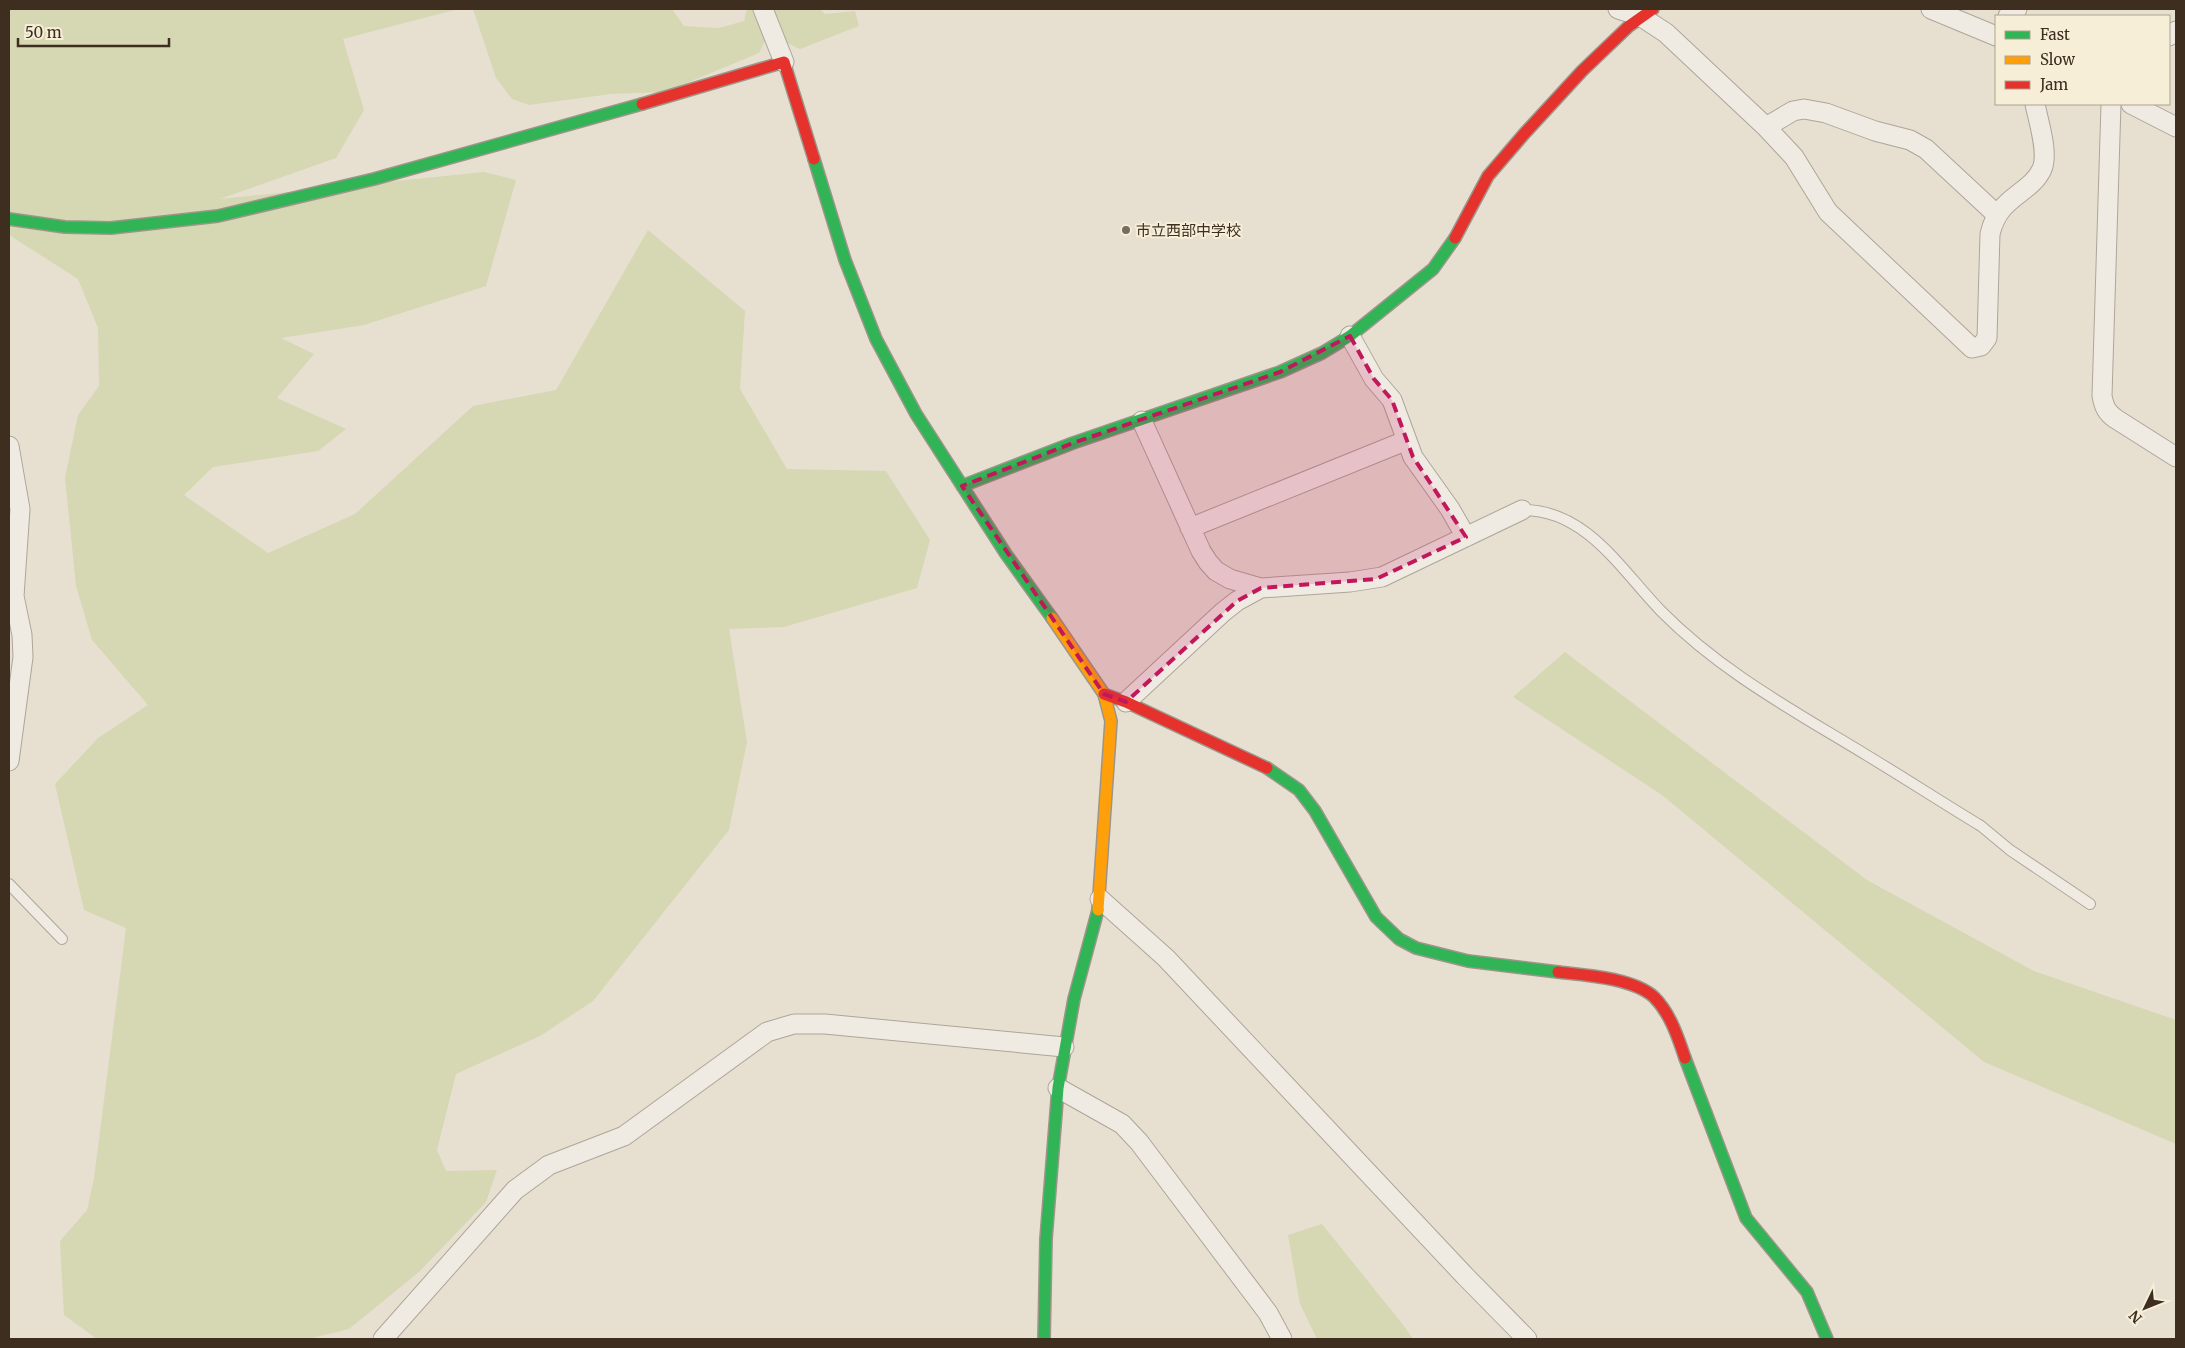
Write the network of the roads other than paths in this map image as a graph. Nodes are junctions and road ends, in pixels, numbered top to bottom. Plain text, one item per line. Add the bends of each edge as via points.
1 (763, 9) edge
2 (1618, 9) edge
3 (1942, 11) edge
4 (1646, 13) edge
5 (1994, 32) edge
6 (784, 62) junction
7 (2035, 105) edge
8 (2111, 105) edge
9 (2133, 105) edge
10 (1766, 127) junction
11 (2176, 127) edge
12 (1996, 214) junction
13 (9, 219) edge
14 (1350, 336) junction
15 (1142, 421) junction
16 (1405, 441) junction
17 (9, 446) edge
18 (2176, 456) edge
19 (962, 486) junction
20 (1522, 510) joint
21 (1190, 528) junction
22 (14, 534) edge
23 (1466, 538) junction
24 (1261, 588) junction
25 (1104, 694) junction
26 (1126, 702) junction
27 (9, 761) edge
28 (9, 884) edge
29 (1100, 899) junction
30 (2090, 904) dead end
31 (62, 939) dead end
32 (1064, 1047) junction
33 (1058, 1088) junction
34 (383, 1339) edge
35 (1044, 1339) edge
36 (1282, 1339) edge
37 (1527, 1339) edge
38 (1827, 1339) edge

1 - 6 street
2 - 4 street
3 - 5 street
4 - 10 street
4 - 14 street via 1550,103 1488,176 1455,239 1433,269
6 - 13 street via 374,179 218,216 111,228 65,227
6 - 19 street via 864,314 916,414
7 - 12 street via 2043,145 2042,168
8 - 18 street via 2102,396 2109,414
9 - 11 street
10 - 12 street via 1793,111 1804,109 1910,140 1926,150
10 - 12 street via 1794,157 1836,221 1972,348 1982,346 1987,338 1990,234
14 - 15 street via 1280,372
14 - 16 street via 1374,379 1392,400
15 - 19 street via 1073,443
15 - 21 street
16 - 21 street
16 - 23 street
17 - 22 street via 19,498
19 - 25 street
20 - 23 street
20 - 30 lane via 1552,514 1577,526 1604,548 1660,610 1703,650 1772,699 1981,826 2010,850
21 - 24 street via 1216,571 1230,579
22 - 27 street via 14,596 23,657
23 - 24 street via 1376,579
24 - 26 street via 1237,601
25 - 26 street
25 - 29 street via 1111,721 1111,753
26 - 38 street via 1267,768 1299,790 1315,811 1376,917 1407,944 1486,964 1633,985 1650,994 1663,1008 1674,1028 1746,1218 1807,1292
28 - 31 lane
29 - 32 street
29 - 37 street via 1166,958
32 - 33 street
32 - 34 street via 825,1024 794,1024 767,1032 624,1136 549,1165 515,1190
33 - 35 street via 1045,1247
33 - 36 street via 1122,1124 1139,1142 1268,1314

